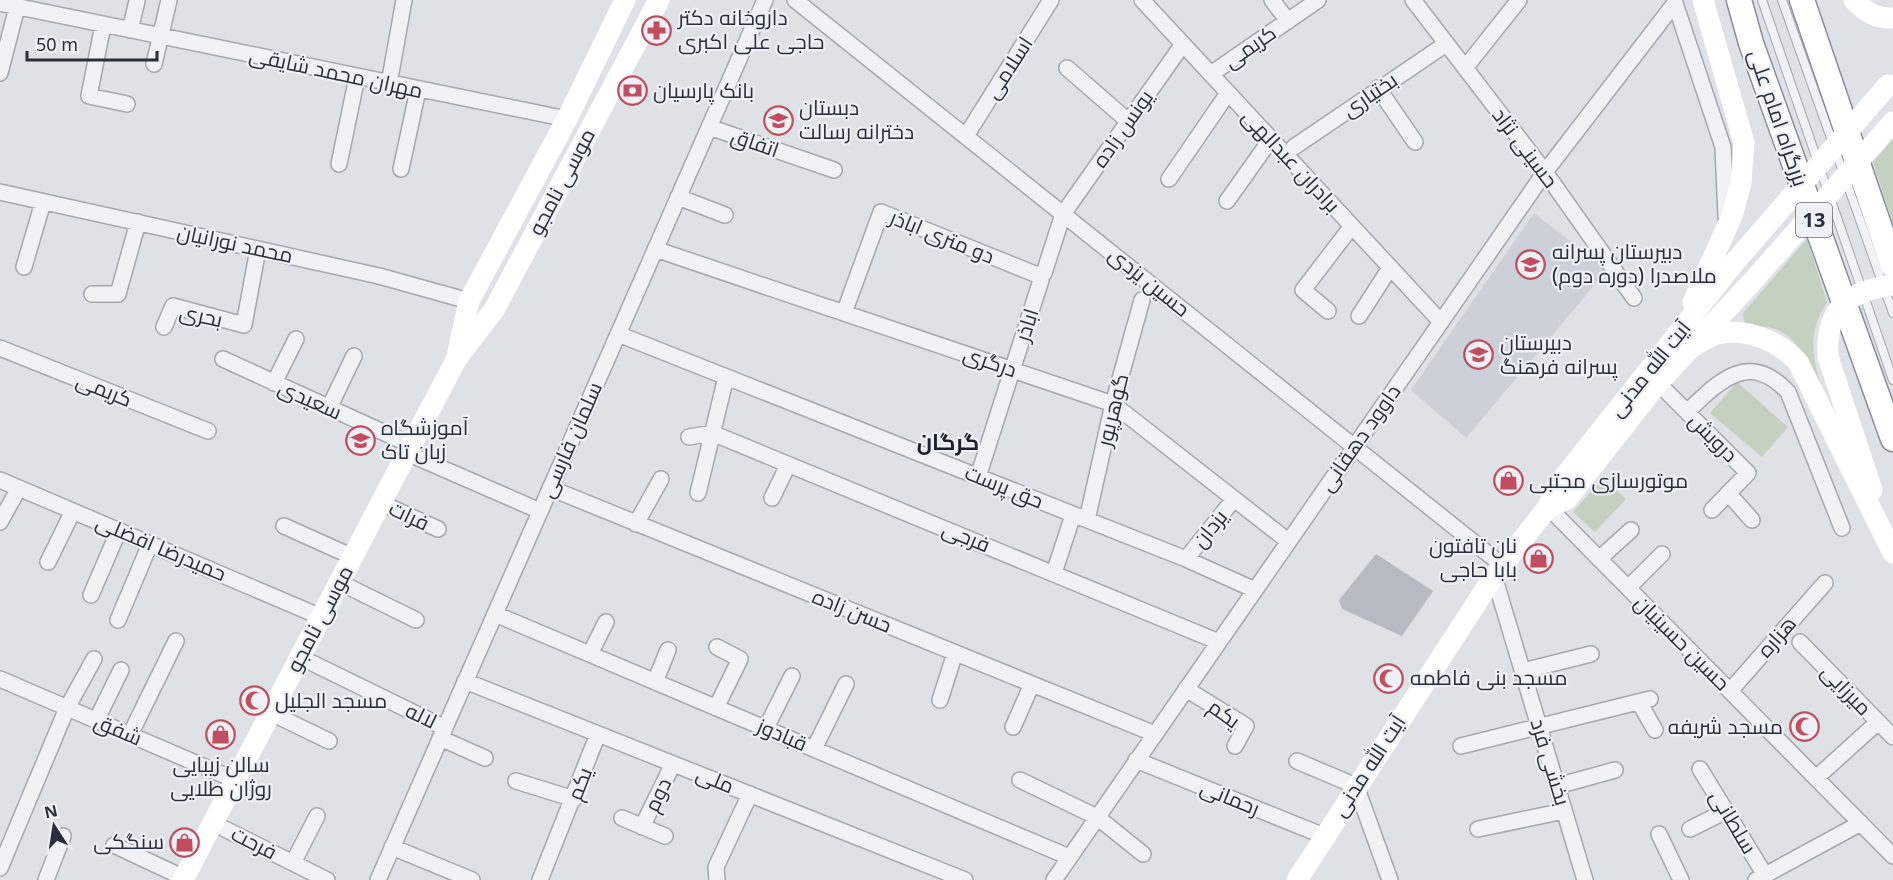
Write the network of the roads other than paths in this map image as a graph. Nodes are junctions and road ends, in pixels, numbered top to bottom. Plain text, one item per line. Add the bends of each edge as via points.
1 (170, 0) edge
2 (404, 0) edge
3 (625, 0) edge
4 (658, 0) edge
5 (765, 0) edge
6 (795, 0) edge
7 (1051, 0) edge
8 (1142, 0) edge
9 (1272, 0) edge
10 (1318, 0) edge
11 (1413, 0) edge
12 (1519, 0) edge
13 (1703, 0) edge
14 (1739, 0) edge
15 (1762, 0) edge
16 (1782, 0) edge
17 (1802, 0) edge
18 (1854, 0) edge
19 (138, 1) edge
20 (0, 3) edge
21 (17, 7) junction
22 (1893, 18) edge
23 (1288, 21) junction
24 (103, 25) junction
25 (130, 30) junction
26 (160, 37) junction
27 (1183, 44) junction
28 (1446, 44) junction
29 (154, 64) dead end
30 (1067, 68) dead end
31 (1465, 68) junction
32 (0, 74) edge
33 (1211, 74) junction
34 (357, 77) junction
35 (1890, 82) edge
36 (389, 84) junction
37 (1378, 88) junction
38 (418, 90) junction
39 (1228, 93) junction
40 (127, 104) dead end
41 (567, 119) junction
42 (1128, 121) junction
43 (1893, 122) edge
44 (709, 127) junction
45 (589, 131) junction
46 (966, 136) junction
47 (1271, 139) junction
48 (1415, 142) dead end
49 (1294, 147) dead end
50 (339, 164) dead end
51 (401, 169) dead end
52 (834, 170) dead end
53 (1545, 172) junction
54 (1169, 179) dead end
55 (0, 192) edge
56 (678, 197) junction
57 (1227, 201) dead end
58 (43, 202) junction
59 (1063, 214) junction
60 (725, 215) dead end
61 (138, 222) junction
62 (1352, 226) junction
63 (1726, 230) junction
64 (258, 249) junction
65 (655, 249) junction
66 (1893, 266) edge
67 (24, 267) dead end
68 (1390, 268) junction
69 (1040, 276) junction
70 (1893, 285) edge
71 (92, 294) dead end
72 (1634, 298) dead end
73 (1142, 300) dead end
74 (469, 301) junction
75 (1328, 311) dead end
76 (844, 313) junction
77 (1893, 313) edge
78 (1359, 316) dead end
79 (1441, 322) junction
80 (164, 327) dead end
81 (618, 334) junction
82 (296, 339) dead end
83 (1681, 344) junction
84 (0, 348) edge
85 (354, 356) dead end
86 (457, 358) junction
87 (223, 359) dead end
88 (1012, 370) junction
89 (726, 377) junction
90 (1652, 377) junction
91 (1893, 380) edge
92 (274, 383) junction
93 (1113, 404) junction
94 (329, 408) junction
95 (1687, 412) junction
96 (208, 431) dead end
97 (712, 433) junction
98 (689, 437) dead end
99 (1893, 439) edge
100 (1354, 446) junction
101 (409, 449) junction
102 (788, 465) junction
103 (978, 477) junction
104 (661, 479) dead end
105 (0, 480) edge
106 (19, 488) junction
107 (550, 488) junction
108 (698, 493) dead end
109 (1728, 494) junction
110 (772, 498) dead end
111 (1234, 499) junction
112 (381, 503) junction
113 (1548, 507) junction
114 (1712, 510) dead end
115 (74, 511) junction
116 (540, 511) junction
117 (1080, 517) junction
118 (1752, 520) dead end
119 (0, 522) edge
120 (636, 524) junction
121 (284, 525) dead end
122 (1842, 528) dead end
123 (438, 529) dead end
124 (119, 530) junction
125 (1632, 530) dead end
126 (1288, 541) junction
127 (150, 544) junction
128 (1893, 551) edge
129 (1662, 554) dead end
130 (353, 556) junction
131 (1186, 559) junction
132 (1599, 559) junction
133 (48, 562) dead end
134 (1498, 570) junction
135 (1054, 573) junction
136 (339, 582) junction
137 (1825, 583) dead end
138 (1628, 588) junction
139 (1255, 590) junction
140 (91, 596) dead end
141 (495, 614) junction
142 (321, 617) junction
143 (118, 620) dead end
144 (416, 620) dead end
145 (606, 622) dead end
146 (176, 641) dead end
147 (1219, 642) junction
148 (1800, 642) dead end
149 (717, 647) dead end
150 (668, 650) dead end
151 (956, 653) junction
152 (590, 654) junction
153 (1591, 654) dead end
154 (300, 657) junction
155 (94, 659) dead end
156 (121, 670) dead end
157 (1523, 671) junction
158 (792, 676) dead end
159 (0, 679) edge
160 (465, 681) junction
161 (655, 682) junction
162 (846, 684) dead end
163 (1032, 684) junction
164 (1186, 689) junction
165 (1730, 691) junction
166 (940, 700) dead end
167 (67, 708) junction
168 (716, 708) junction
169 (271, 713) junction
170 (96, 721) junction
171 (1878, 722) junction
172 (1539, 726) junction
173 (1014, 727) dead end
174 (766, 728) junction
175 (1655, 730) dead end
176 (442, 733) junction
177 (598, 734) junction
178 (1155, 734) junction
179 (130, 735) junction
180 (1893, 737) edge
181 (329, 741) dead end
182 (1235, 746) dead end
183 (1461, 746) dead end
184 (814, 749) junction
185 (485, 758) dead end
186 (1137, 760) junction
187 (1297, 761) dead end
188 (673, 764) junction
189 (1700, 768) dead end
190 (1615, 770) dead end
191 (1816, 778) junction
192 (235, 780) junction
193 (1020, 780) dead end
194 (516, 781) dead end
195 (1356, 786) junction
196 (1557, 786) junction
197 (750, 794) junction
198 (574, 799) junction
199 (1564, 811) junction
200 (1726, 811) junction
201 (317, 816) dead end
202 (1097, 817) junction
203 (622, 818) dead end
204 (213, 823) junction
205 (1861, 823) junction
206 (642, 826) junction
207 (1478, 829) dead end
208 (1690, 829) dead end
209 (1659, 834) dead end
210 (63, 836) dead end
211 (665, 836) dead end
212 (1324, 836) junction
213 (114, 845) dead end
214 (392, 847) junction
215 (1143, 854) dead end
216 (1893, 856) edge
217 (1069, 857) junction
218 (293, 863) junction
219 (0, 868) edge
220 (1760, 877) edge
221 (184, 879) edge
222 (46, 880) edge
223 (327, 880) edge
224 (378, 880) edge
225 (472, 880) edge
226 (540, 880) edge
227 (717, 880) edge
228 (965, 880) edge
229 (1053, 880) edge
230 (1297, 880) edge
231 (1390, 880) edge
232 (1585, 880) edge
233 (1681, 880) edge

1 - 26 street
2 - 36 street
3 - 41 main road, موسی نامجو
4 - 45 main road, موسی نامجو
5 - 44 street, سلمان فارسی
6 - 46 street, حسین یزدی
7 - 46 street, اسلامی
8 - 27 street, برادران عبدالهی
9 - 23 street
10 - 23 street, کریمی
11 - 28 street, حسینی نژاد
12 - 31 street
13 - 63 main road via 1744,143 1741,183
14 - 99 highway, بزرگراه امام علی / 13
15 - 91 lane
16 - 77 lane
17 - 66 highway
18 - 22 main road via 1866,12
19 - 25 street
20 - 21 street, مهران محمد شایقی
21 - 24 street, مهران محمد شایقی
21 - 32 street
23 - 33 street, کریمی
24 - 25 street, مهران محمد شایقی
24 - 40 street via 89,96
25 - 26 street, مهران محمد شایقی
26 - 29 street
26 - 34 street, مهران محمد شایقی
27 - 33 street, برادران عبدالهی
27 - 42 street, یونس زاده
28 - 31 street, حسینی نژاد
28 - 37 street, بختیاری
30 - 42 street
31 - 53 street, حسینی نژاد
33 - 39 street, برادران عبدالهی
34 - 36 street, مهران محمد شایقی
34 - 50 street
35 - 83 main road, آیت الله مدنی, bridge via 1734,263
36 - 38 street, مهران محمد شایقی
37 - 48 street
37 - 49 street, بختیاری
38 - 41 street, مهران محمد شایقی
38 - 51 street
39 - 47 street, برادران عبدالهی
39 - 54 street
41 - 45 main road
41 - 74 main road, موسی نامجو
42 - 59 street, یونس زاده
43 - 83 main road, آیت الله مدنی, bridge via 1751,282
44 - 52 street, اتفاق
44 - 56 street, سلمان فارسی
45 - 86 main road, موسی نامجو via 494,310
46 - 59 street, حسین یزدی
47 - 57 street
47 - 62 street, برادران عبدالهی
53 - 63 street, داوود دهقانی via 1675,3 1723,147
53 - 72 street, حسینی نژاد
53 - 79 street, داوود دهقانی
55 - 58 street, محمد نورانیان
56 - 60 street
56 - 65 street, سلمان فارسی
58 - 61 street, محمد نورانیان
58 - 67 street
59 - 69 street, اباذر
59 - 100 street, حسین یزدی
61 - 64 street, محمد نورانیان
61 - 71 street via 118,294
62 - 68 street, برادران عبدالهی
62 - 75 street via 1303,290
63 - 83 main road
64 - 74 street, محمد نورانیان
64 - 80 street, بحری via 244,325 172,306
65 - 76 street, درگری
65 - 81 street, سلمان فارسی
68 - 78 street
68 - 79 street, برادران عبدالهی
69 - 76 street, دو متری اباذر via 881,212
69 - 88 street, اباذر
70 - 128 main road, bridge via 1850,298 1836,312 1826,335 1828,357
73 - 93 street, گوهرپور
74 - 86 main road, موسی نامجو
76 - 88 street, درگری
79 - 100 street, داوود دهقانی
81 - 89 street, حق پرست
81 - 107 street, سلمان فارسی
82 - 92 street
83 - 90 main road, آیت الله مدنی
83 - 128 main road via 1733,333 1754,335 1785,348 1798,362
84 - 96 street, کریمی
85 - 94 street
86 - 101 main road, موسی نامجو
87 - 92 street, سعیدی
88 - 93 street, درگری
88 - 103 street, اباذر
89 - 97 street
89 - 103 street, حق پرست
90 - 95 street, درویش
90 - 113 main road, آیت الله مدنی via 1567,499
92 - 94 street, سعیدی
93 - 111 street, درگری
93 - 117 street, گوهرپور
94 - 101 street, سعیدی
95 - 109 street, درویش via 1748,474
95 - 122 street via 1715,385 1737,373 1764,374 1778,382 1788,392
97 - 98 street
97 - 102 street, فرجی
97 - 108 street
100 - 126 street, داوود دهقانی
100 - 134 street, حسین یزدی
101 - 112 main road, موسی نامجو
101 - 116 street, سعیدی
102 - 110 street
102 - 135 street, فرجی
103 - 117 street, حق پرست
104 - 120 street
105 - 106 street, حمیدرضا افضلی
106 - 115 street, حمیدرضا افضلی
106 - 119 street
107 - 116 street, سلمان فارسی
107 - 120 street, حسن زاده
109 - 114 street, درویش
109 - 118 street, درویش
111 - 126 street, درگری
111 - 131 street, یزدان
112 - 123 street, فرات
112 - 130 main road, موسی نامجو
113 - 132 street, حسین حسینیان
113 - 134 main road, آیت الله مدنی
115 - 124 street, حمیدرضا افضلی
115 - 133 street
116 - 141 street, سلمان فارسی
117 - 131 street, حق پرست
117 - 135 street, گوهرپور
120 - 151 street, حسن زاده
121 - 130 street
124 - 127 street, حمیدرضا افضلی
124 - 140 street
125 - 132 street
126 - 139 street, داوود دهقانی
127 - 142 street, حمیدرضا افضلی
127 - 143 street
129 - 138 street
130 - 136 main road, موسی نامجو
131 - 139 street, حق پرست
132 - 138 street, حسین حسینیان
134 - 157 street, بخشی فرد
134 - 195 main road, آیت الله مدنی
135 - 147 street, فرجی
136 - 142 main road, موسی نامجو
136 - 144 street
137 - 165 street, هزاره
138 - 165 street, حسین حسینیان
139 - 147 street, داوود دهقانی
141 - 152 street, قبادوز
141 - 160 street, سلمان فارسی
142 - 154 main road, موسی نامجو
145 - 152 street
146 - 179 street
147 - 164 street, داوود دهقانی
148 - 171 street, میرزایی
149 - 168 street via 740,659
150 - 161 street
151 - 163 street, حسن زاده
151 - 166 street
152 - 161 street, قبادوز
153 - 157 street
154 - 169 main road, موسی نامجو
154 - 176 street, لاله
155 - 167 street
156 - 170 street
157 - 172 street, بخشی فرد
158 - 174 street
159 - 167 street, شفق
160 - 176 street, سلمان فارسی
160 - 177 street, ملی
161 - 168 street, قبادوز
162 - 184 street
163 - 173 street
163 - 178 street, حسن زاده
164 - 178 street, داوود دهقانی
164 - 182 street, یکم via 1246,726
165 - 191 street, حسین حسینیان
167 - 170 street, شفق
167 - 219 street
168 - 174 street, قبادوز
169 - 181 street
169 - 192 main road, موسی نامجو
170 - 179 street, شفق
171 - 180 street, میرزایی
171 - 191 street
172 - 175 street via 1645,700
172 - 183 street
172 - 196 street, بخشی فرد
174 - 184 street, قبادوز
176 - 185 street, لاله
176 - 214 street, سلمان فارسی
177 - 188 street, ملی
177 - 198 street, یکم
178 - 186 street, داوود دهقانی
179 - 192 street, شفق
184 - 217 street, قبادوز
186 - 202 street, داوود دهقانی
186 - 212 street, رحمانی
187 - 195 street
188 - 197 street, ملی
188 - 206 street, دوم
189 - 200 street, سلطانی
190 - 196 street
191 - 205 street, حسین حسینیان
192 - 204 main road, موسی نامجو
193 - 202 street
194 - 198 street
195 - 212 main road, آیت الله مدنی
195 - 231 street
196 - 199 street, بخشی فرد
197 - 227 street via 716,867
197 - 228 street, ملی
198 - 226 street, یکم
199 - 207 street
199 - 232 street, بخشی فرد
200 - 208 street
200 - 220 street, سلطانی
201 - 218 street
202 - 215 street
202 - 217 street, داوود دهقانی
203 - 206 street
204 - 218 street, فرحت
204 - 221 main road, موسی نامجو
205 - 216 street, حسین حسینیان
205 - 220 street
206 - 211 street
209 - 233 street
210 - 222 street
212 - 230 main road, آیت الله مدنی
213 - 221 street
214 - 224 street, سلمان فارسی
214 - 225 street
217 - 229 street, داوود دهقانی
218 - 223 street, فرحت

